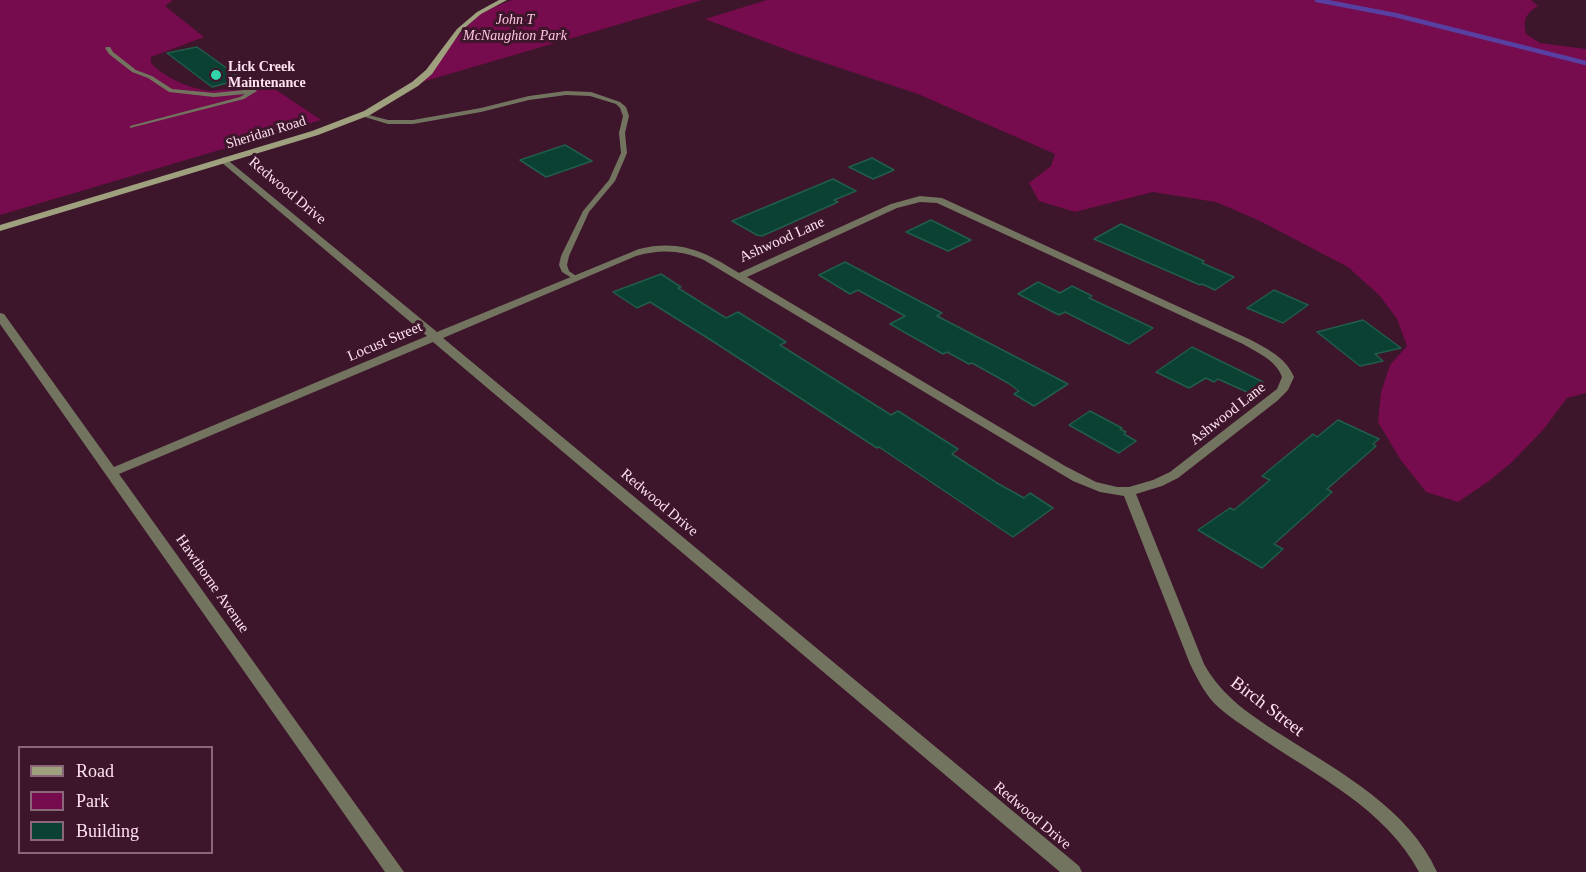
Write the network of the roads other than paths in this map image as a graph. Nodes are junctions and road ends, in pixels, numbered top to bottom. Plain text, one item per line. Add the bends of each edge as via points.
1 (504, 0) edge
2 (108, 48) dead end
3 (361, 115) junction
4 (132, 126) dead end
5 (224, 160) junction
6 (0, 228) edge
7 (670, 246) joint
8 (739, 277) junction
9 (575, 278) junction
10 (0, 316) edge
11 (435, 337) junction
12 (112, 472) junction
13 (1129, 493) junction
14 (395, 872) edge
15 (1073, 872) edge
16 (1428, 872) edge

1 - 3 street, Sheridan Road via 459,30 429,72 415,84
2 - 4 lane via 134,71 171,91 202,95 254,91 223,104
3 - 5 street, Sheridan Road
3 - 9 lane via 388,122 413,122 566,93 591,94 618,103 626,116 622,133 624,153 612,181 582,218 565,256 566,272
5 - 6 street, Sheridan Road
5 - 11 street, Redwood Drive
7 - 8 street, Ashwood Lane via 699,254
7 - 9 street, Locust Street via 644,250
8 - 13 street, Ashwood Lane via 1079,479 1103,489
8 - 13 street, Ashwood Lane via 894,206 920,199 939,200 1238,338 1262,351 1287,372 1287,383 1273,399 1174,475
9 - 11 street, Locust Street
10 - 12 street, Hawthorne Avenue
11 - 12 street, Locust Street
11 - 15 street, Redwood Drive
12 - 14 street, Hawthorne Avenue
13 - 16 street, Birch Street via 1197,664 1220,699 1365,800 1407,836 1421,854

